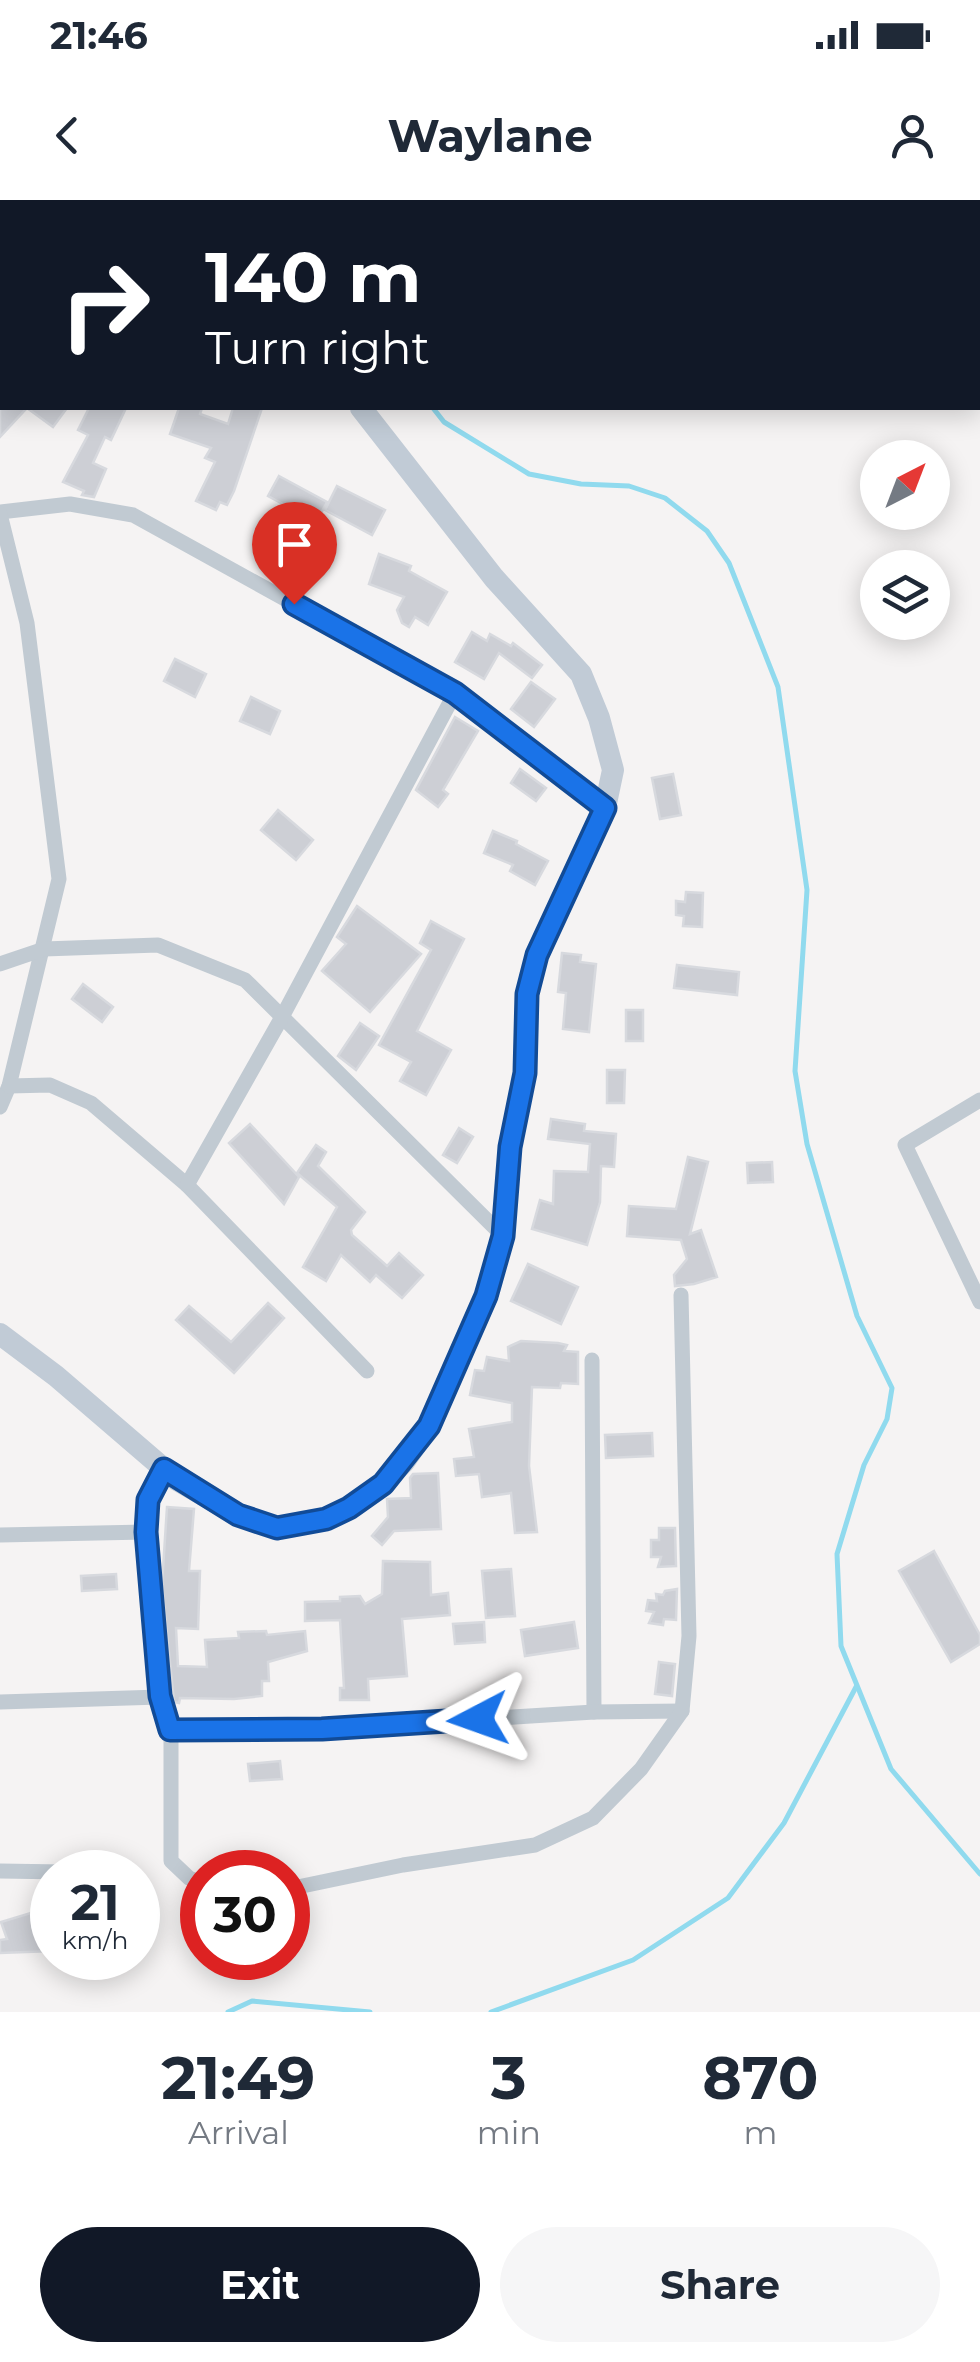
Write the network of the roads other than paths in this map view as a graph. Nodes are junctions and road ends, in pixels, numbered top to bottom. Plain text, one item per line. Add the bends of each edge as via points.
1 (362, 410) edge
2 (0, 513) edge
3 (455, 693) junction
4 (605, 808) junction
5 (44, 949) junction
6 (0, 964) edge
7 (282, 1017) junction
8 (10, 1086) junction
9 (980, 1100) edge
10 (0, 1107) edge
11 (187, 1184) junction
12 (503, 1236) junction
13 (974, 1274) edge
14 (681, 1295) dead end
15 (980, 1302) edge
16 (0, 1334) edge
17 (592, 1360) dead end
18 (367, 1371) dead end
19 (164, 1469) junction
20 (146, 1532) junction
21 (0, 1535) edge
22 (160, 1696) junction
23 (0, 1702) edge
24 (682, 1711) junction
25 (594, 1712) junction
26 (170, 1730) junction
27 (180, 1869) edge
28 (0, 1871) edge
29 (30, 1871) edge
30 (310, 1884) edge

1 - 4 street via 494,578 581,674 613,770
2 - 3 street via 70,504 133,515
2 - 5 street via 28,624 59,879
3 - 4 street
3 - 7 street
4 - 12 street via 537,955 527,994 525,1073
5 - 6 street
5 - 7 street via 158,945 245,980
5 - 8 street
7 - 11 street
7 - 12 street
8 - 10 street
8 - 11 street via 50,1085 91,1103
9 - 13 street via 905,1145
11 - 18 street
12 - 19 street via 486,1296 429,1426 383,1484 349,1508 277,1528 238,1515
13 - 15 street
14 - 24 street via 689,1636
16 - 19 street
17 - 25 street
19 - 20 street via 148,1500
20 - 21 street
20 - 22 street
22 - 23 street
22 - 26 street
24 - 25 street
24 - 30 street via 593,1818 535,1845
25 - 26 street via 322,1729
26 - 27 street via 171,1860
28 - 29 street

